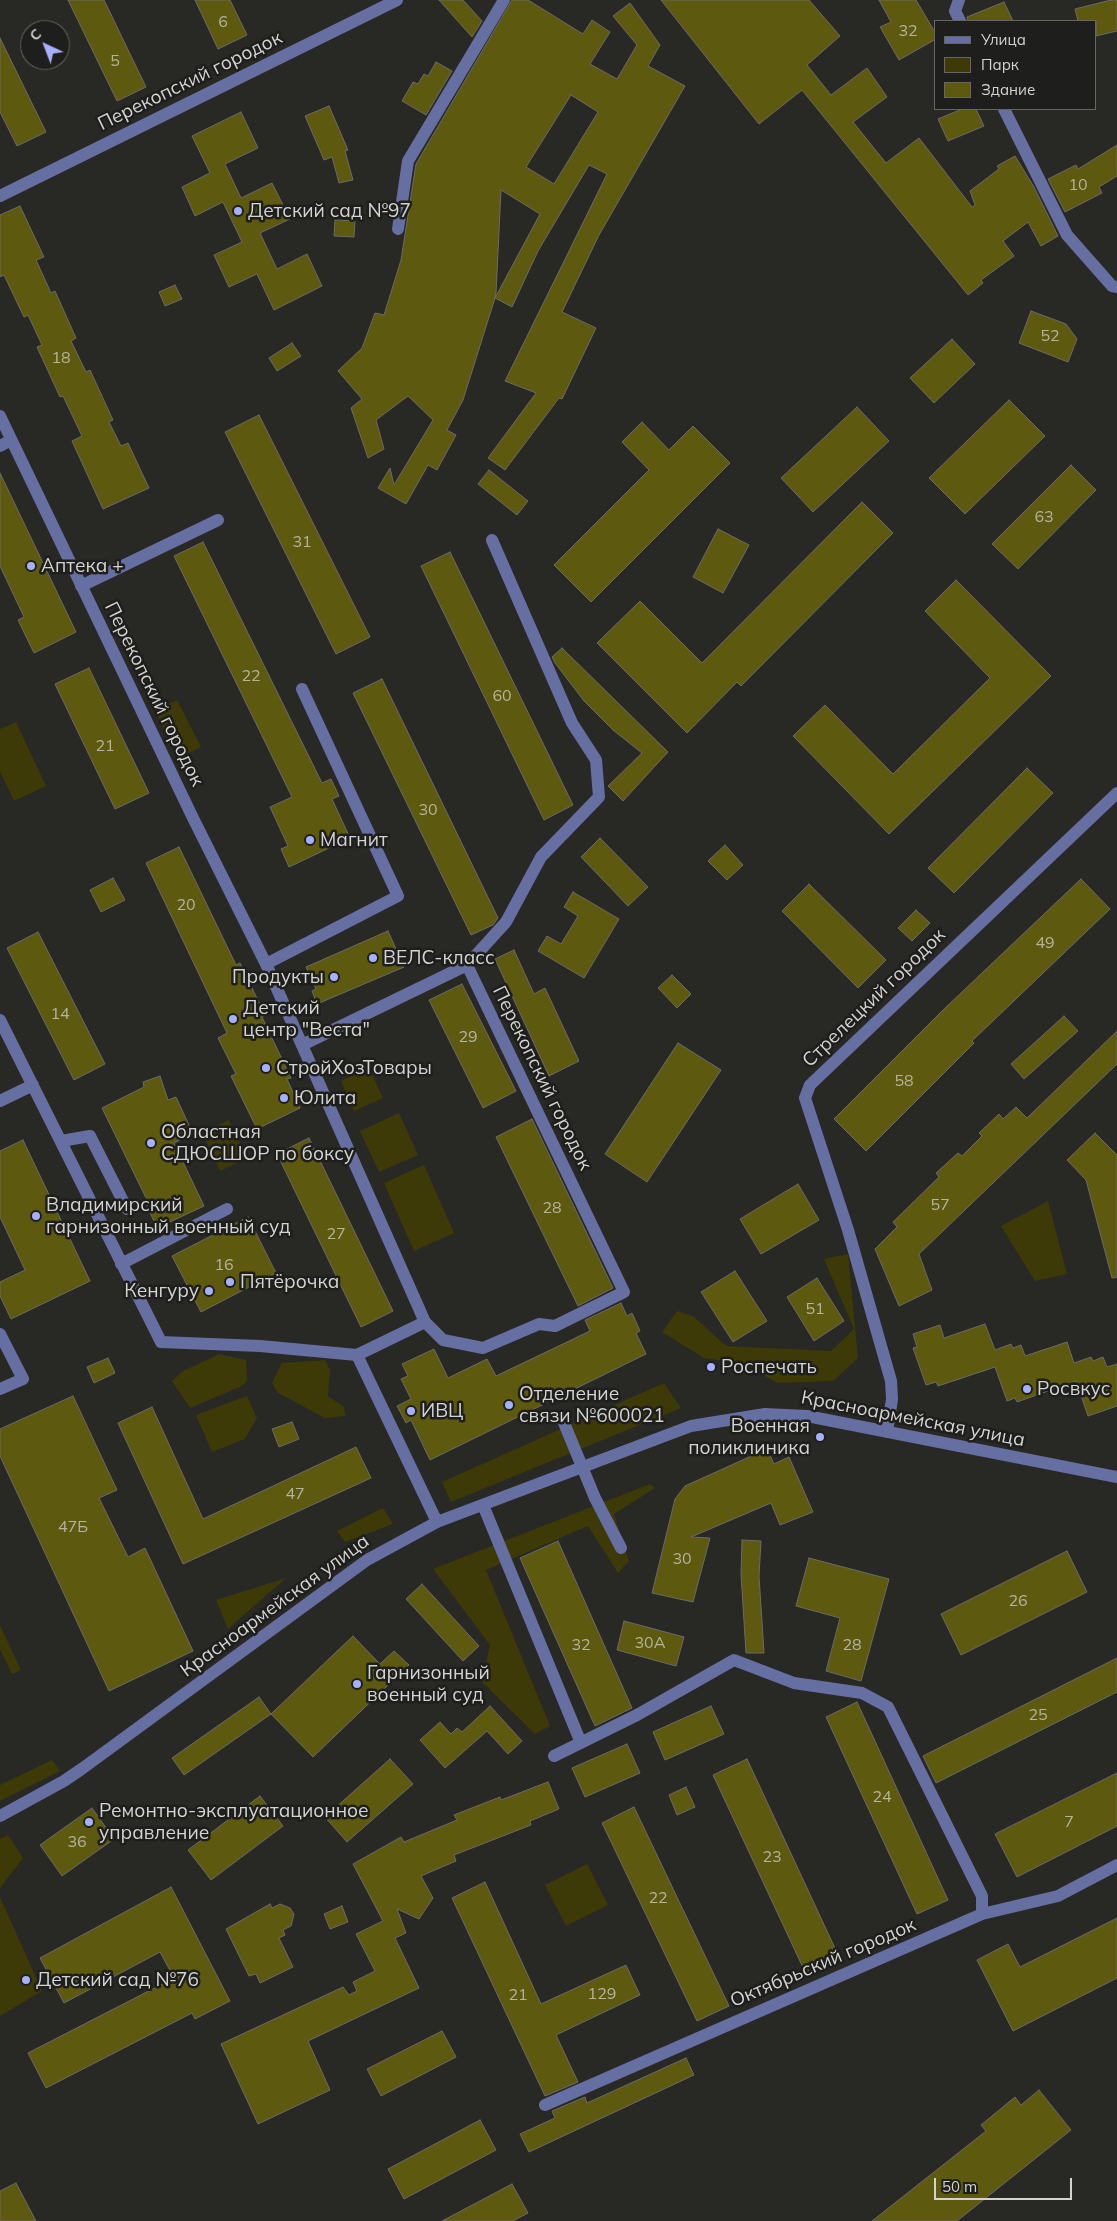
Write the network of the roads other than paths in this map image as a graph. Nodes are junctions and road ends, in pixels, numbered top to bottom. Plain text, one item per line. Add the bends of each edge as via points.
1 (397, 0) edge
2 (504, 0) edge
3 (947, 0) edge
4 (958, 11) edge
5 (1004, 110) edge
6 (0, 196) edge
7 (398, 229) dead end
8 (1117, 287) edge
9 (0, 416) edge
10 (6, 443) edge
11 (218, 520) dead end
12 (492, 540) dead end
13 (81, 586) junction
14 (302, 689) dead end
15 (1117, 793) edge
16 (266, 964) junction
17 (467, 965) junction
18 (0, 1020) edge
19 (302, 1045) junction
20 (33, 1085) junction
21 (0, 1101) edge
22 (61, 1141) junction
23 (127, 1209) dead end
24 (226, 1209) dead end
25 (121, 1264) junction
26 (425, 1322) junction
27 (0, 1334) edge
28 (357, 1355) junction
29 (0, 1389) edge
30 (564, 1423) dead end
31 (887, 1432) junction
32 (582, 1467) junction
33 (1117, 1477) edge
34 (483, 1505) junction
35 (437, 1522) junction
36 (621, 1548) dead end
37 (581, 1743) junction
38 (554, 1756) dead end
39 (0, 1816) edge
40 (1117, 1865) edge
41 (982, 1914) junction
42 (545, 2105) dead end

1 - 6 street, Перекопский городок
2 - 7 street via 408,161
3 - 4 street
5 - 8 street via 1067,235 1112,286
9 - 10 street, Перекопский городок
10 - 13 street, Перекопский городок
11 - 13 street
12 - 17 street via 572,723 596,760 599,796 541,857 506,922
13 - 16 street, Перекопский городок
14 - 16 street via 398,896
15 - 31 street, Стрелецкий городок via 810,1085 805,1098 848,1230 891,1381
16 - 19 street, Перекопский городок
17 - 19 street
17 - 26 street, Перекопский городок via 624,1292 555,1326 539,1324 483,1348 443,1340
18 - 20 street
19 - 26 street, Перекопский городок
20 - 21 street
20 - 22 street
22 - 23 street via 90,1136
22 - 25 street
24 - 25 street
25 - 28 street via 161,1342 260,1346
26 - 28 street
27 - 29 street via 23,1379
28 - 35 street
30 - 32 street
31 - 32 street, Красноармейская улица via 828,1418 766,1414 691,1426
31 - 33 street, Красноармейская улица
32 - 34 street, Красноармейская улица
32 - 36 street
34 - 35 street, Красноармейская улица
34 - 37 street
35 - 39 street, Красноармейская улица via 367,1560 83,1768
37 - 38 street
37 - 41 street via 734,1660 794,1683 862,1693 888,1708 982,1896
40 - 41 street, Октябрьский городок via 1058,1896
41 - 42 street, Октябрьский городок

